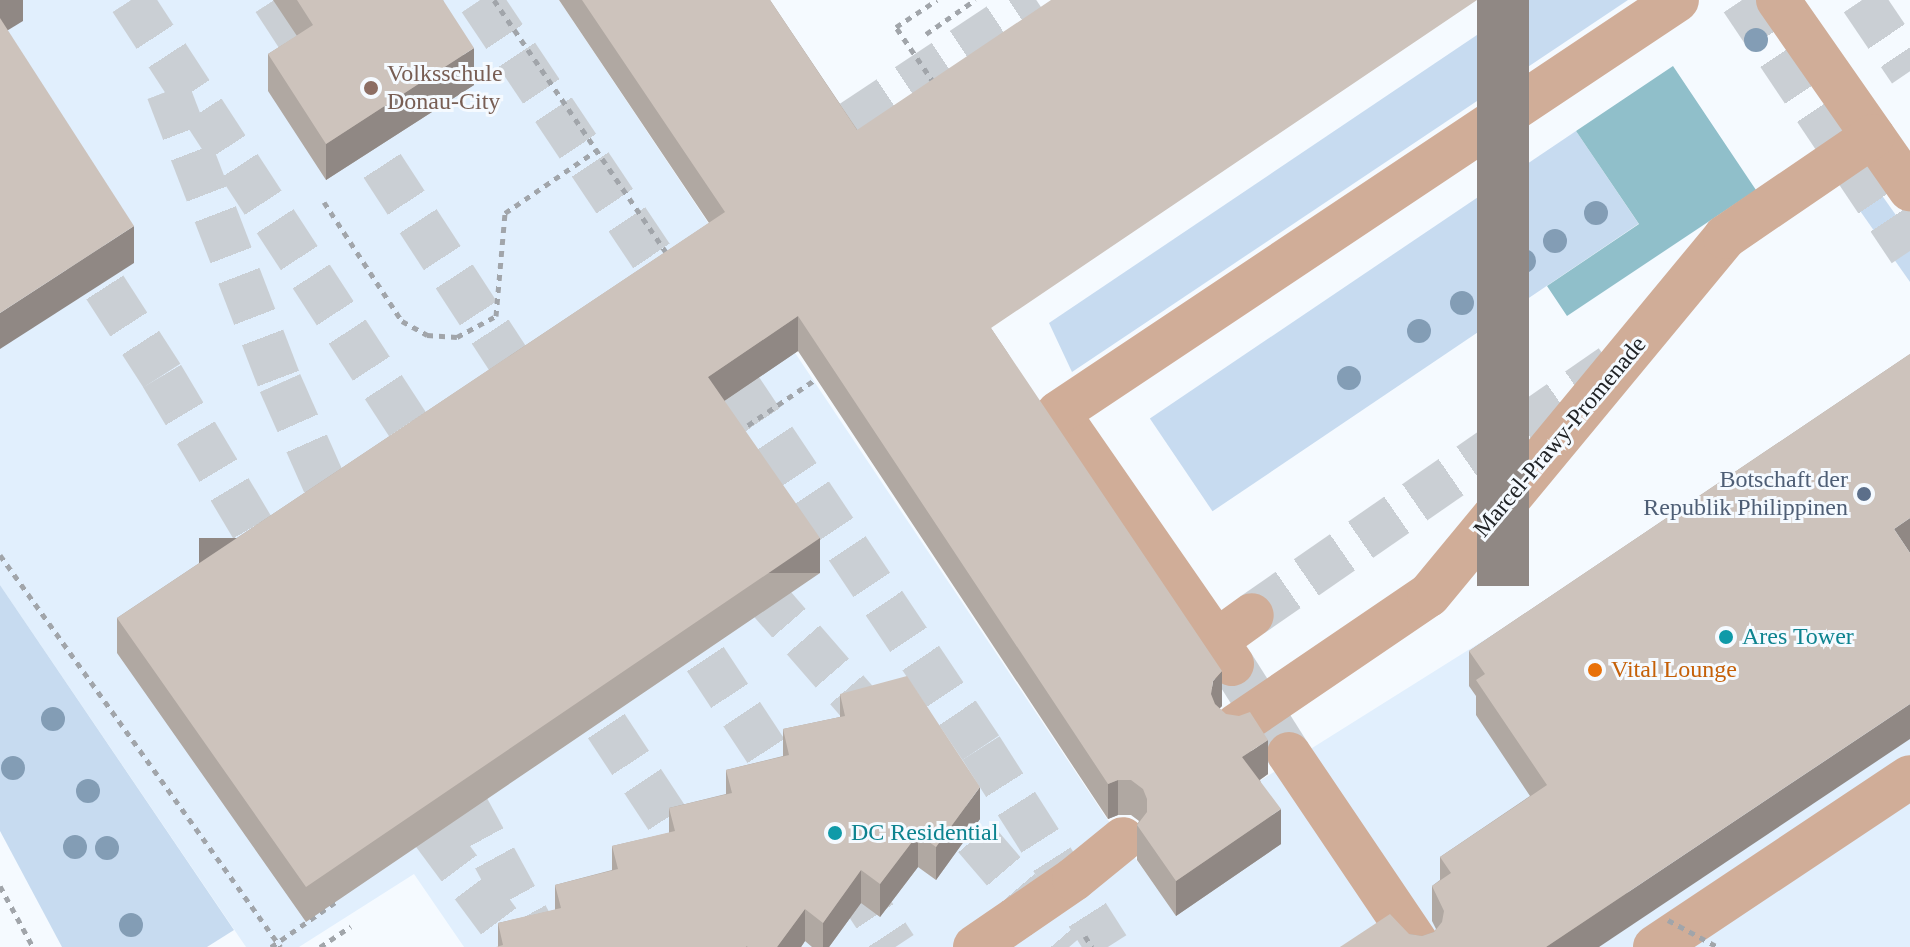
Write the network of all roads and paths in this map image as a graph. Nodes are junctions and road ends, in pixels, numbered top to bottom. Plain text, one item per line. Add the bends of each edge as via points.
1 (494, 0) edge
2 (937, 0) edge
3 (975, 0) edge
4 (1677, 0) edge
5 (1778, 0) edge
6 (926, 34) dead end
7 (939, 91) edge
8 (1873, 136) junction
9 (597, 150) junction
10 (1910, 189) edge
11 (324, 202) dead end
12 (675, 267) edge
13 (816, 379) edge
14 (726, 441) edge
15 (0, 555) edge
16 (1252, 615) tunnel mouth
17 (1236, 726) edge
18 (1289, 754) tunnel mouth
19 (1910, 777) edge
20 (1123, 839) dead end
21 (0, 886) edge
22 (337, 901) edge
23 (351, 926) dead end
24 (1662, 933) edge
25 (279, 945) edge
26 (1716, 946) edge
27 (33, 947) edge
28 (271, 947) edge
29 (320, 947) edge
30 (975, 947) edge
31 (1419, 947) edge

1 - 9 path
2 - 7 path via 896,27
3 - 6 path
4 - 16 street via 1049,409 1224,652
5 - 8 street
8 - 10 street
8 - 17 street, Marcel-Prawy-Promenade via 1725,237 1429,595
9 - 11 path via 505,213 496,316 457,337 427,335 402,321
9 - 12 path
13 - 14 path
15 - 25 path
18 - 31 street
19 - 24 street
20 - 30 street
21 - 27 path
22 - 25 path
23 - 29 path
24 - 26 path, bridge
25 - 28 path

